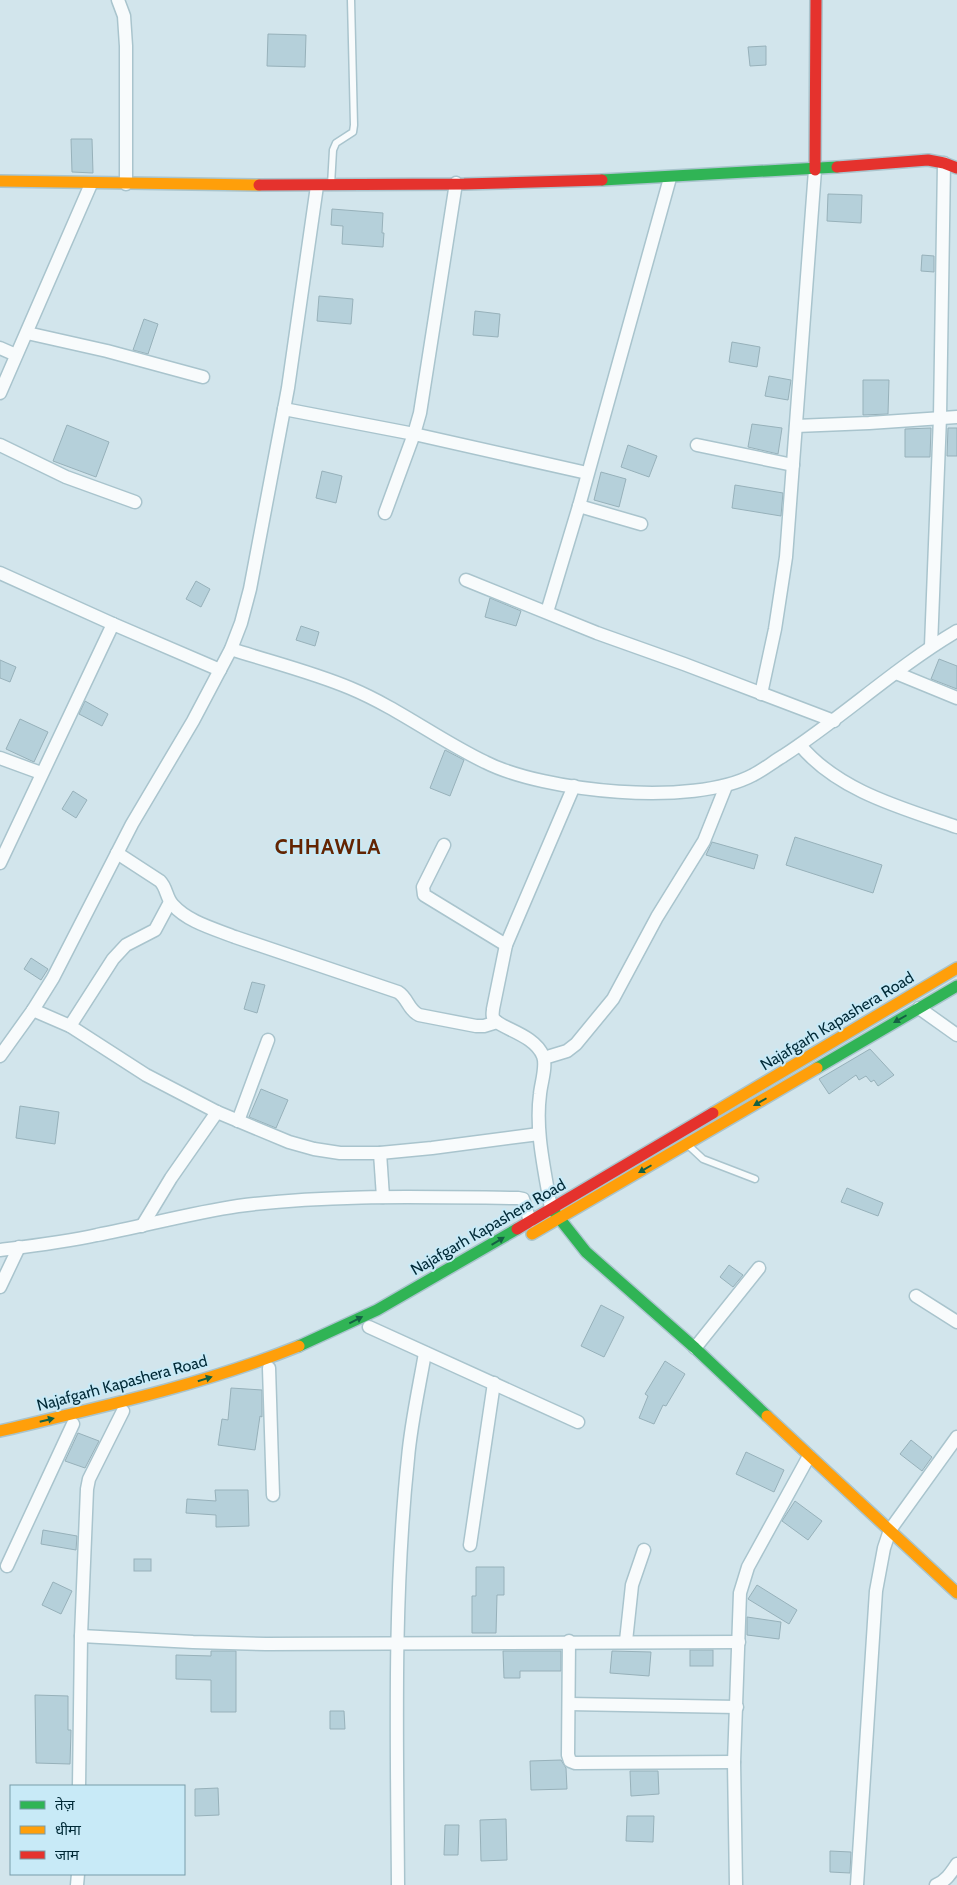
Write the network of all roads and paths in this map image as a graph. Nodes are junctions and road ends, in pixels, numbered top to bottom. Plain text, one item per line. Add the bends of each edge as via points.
1 (118, 0) edge
2 (352, 0) edge
3 (816, 0) edge
4 (944, 163) junction
5 (957, 168) edge
6 (815, 170) junction
7 (670, 178) junction
8 (0, 181) edge
9 (456, 183) junction
10 (91, 184) junction
11 (126, 184) junction
12 (318, 186) junction
13 (331, 186) junction
14 (27, 333) junction
15 (0, 348) edge
16 (16, 355) junction
17 (203, 376) dead end
18 (0, 393) edge
19 (284, 409) junction
20 (940, 417) junction
21 (957, 417) edge
22 (796, 426) junction
23 (414, 434) junction
24 (0, 445) edge
25 (697, 445) dead end
26 (793, 465) junction
27 (587, 473) junction
28 (135, 502) dead end
29 (579, 506) junction
30 (385, 513) dead end
31 (642, 524) dead end
32 (2, 578) edge
33 (466, 580) dead end
34 (547, 612) junction
35 (113, 624) junction
36 (957, 631) edge
37 (931, 646) junction
38 (231, 649) junction
39 (220, 670) junction
40 (896, 673) junction
41 (761, 694) junction
42 (957, 698) edge
43 (834, 720) junction
44 (800, 745) junction
45 (0, 758) edge
46 (41, 773) junction
47 (574, 786) junction
48 (726, 786) junction
49 (957, 827) edge
50 (444, 845) dead end
51 (117, 853) junction
52 (0, 863) edge
53 (170, 902) junction
54 (506, 945) junction
55 (957, 968) edge
56 (957, 986) edge
57 (919, 1008) junction
58 (33, 1010) junction
59 (497, 1022) junction
60 (70, 1026) junction
61 (957, 1035) edge
62 (268, 1040) dead end
63 (0, 1056) edge
64 (544, 1058) junction
65 (217, 1112) junction
66 (238, 1121) junction
67 (539, 1134) junction
68 (687, 1144) junction
69 (380, 1153) junction
70 (755, 1179) dead end
71 (383, 1198) junction
72 (555, 1214) junction
73 (530, 1221) junction
74 (142, 1226) junction
75 (521, 1240) dead end
76 (19, 1248) junction
77 (0, 1250) edge
78 (759, 1268) dead end
79 (0, 1287) edge
80 (434, 1290) dead end
81 (916, 1296) dead end
82 (957, 1322) edge
83 (364, 1329) joint
84 (695, 1348) junction
85 (425, 1353) junction
86 (306, 1355) dead end
87 (269, 1368) junction
88 (494, 1383) junction
89 (123, 1411) junction
90 (578, 1422) dead end
91 (73, 1424) junction
92 (0, 1431) edge
93 (957, 1437) edge
94 (0, 1441) edge
95 (809, 1456) junction
96 (273, 1495) dead end
97 (890, 1530) junction
98 (470, 1545) dead end
99 (644, 1550) dead end
100 (7, 1566) dead end
101 (957, 1593) edge
102 (81, 1636) junction
103 (569, 1641) junction
104 (626, 1642) junction
105 (738, 1642) junction
106 (396, 1644) junction
107 (569, 1704) junction
108 (737, 1707) junction
109 (734, 1762) junction
110 (79, 1785) edge
111 (957, 1864) edge
112 (398, 1885) edge
113 (736, 1885) edge
114 (857, 1885) edge
115 (936, 1885) edge

1 - 11 street via 124,16 126,46
2 - 13 lane via 354,125 352,132 336,143 333,150
3 - 6 main road
4 - 5 main road
4 - 6 main road via 928,160
4 - 20 street
6 - 7 main road
6 - 22 street
7 - 9 main road
7 - 27 street
8 - 10 main road
9 - 13 main road
9 - 23 street via 425,388
10 - 11 main road
10 - 14 street
11 - 12 main road
12 - 13 main road
12 - 19 street
14 - 16 street
14 - 17 street
15 - 16 street
16 - 18 street
19 - 23 street
19 - 38 street via 250,589
20 - 21 street
20 - 22 street via 869,424
20 - 37 street
22 - 26 street
23 - 27 street
23 - 30 street
24 - 28 street via 66,476
25 - 26 street
26 - 41 street via 781,595
27 - 29 street
29 - 31 street
29 - 34 street
32 - 35 street
33 - 34 street
34 - 41 street
35 - 39 street
35 - 46 street
36 - 37 street
37 - 40 street
38 - 39 street
38 - 47 street via 349,688 494,766 538,780
39 - 51 street
40 - 42 street
40 - 43 street
41 - 43 street
43 - 44 street
44 - 48 street via 753,775
44 - 49 street via 811,759 841,780 907,810
45 - 46 street
46 - 52 street
47 - 48 street via 651,793
47 - 54 street
48 - 64 street via 701,847 657,917 613,999 576,1044 567,1051
50 - 54 street via 423,886 424,895
51 - 53 street via 164,885
51 - 58 street via 68,950
53 - 59 street via 187,916 235,937 398,992 419,1015 476,1026
53 - 60 street via 155,930 126,945 113,959
54 - 59 street via 493,1009
55 - 72 main road, Najafgarh Kapashera Road
56 - 57 main road
57 - 61 street
57 -> 68 main road
58 - 60 street
58 - 63 street
59 - 64 street via 534,1041
60 - 65 street via 146,1075
62 - 66 street
64 - 67 street
65 - 66 street
65 - 74 street
66 - 69 street via 314,1149
67 - 69 street
67 - 72 street
68 - 70 lane via 704,1159
68 -> 72 main road
69 - 71 street
71 - 73 street via 518,1198 525,1203
71 - 74 street via 254,1205 207,1211
72 - 73 main road, Najafgarh Kapashera Road
72 - 75 main road
72 - 84 main road via 586,1252
92 -> 73 main road, Najafgarh Kapashera Road via 178,1388 308,1342 355,1322
74 - 76 street
76 - 77 street
76 - 79 street
78 - 84 street
80 - 83 main road
81 - 82 street
83 - 85 street
84 - 95 main road
85 - 88 street
85 - 106 street via 408,1456
86 - 87 main road
87 - 89 main road via 222,1385
87 - 96 street
88 - 90 street
88 - 98 street
89 - 91 main road
89 - 102 street via 87,1489
91 - 94 main road
91 - 100 street
93 - 97 street
95 - 97 main road
95 - 105 street via 743,1580
97 - 101 main road
97 - 114 street via 876,1591
99 - 104 street via 632,1585
102 - 106 street via 234,1644
102 - 110 street
103 - 104 street
103 - 106 street
103 - 107 street
104 - 105 street
105 - 108 street
106 - 112 street
107 - 108 street
107 - 109 street via 568,1755 572,1762
108 - 109 street
109 - 113 street
111 - 115 street via 942,1883

